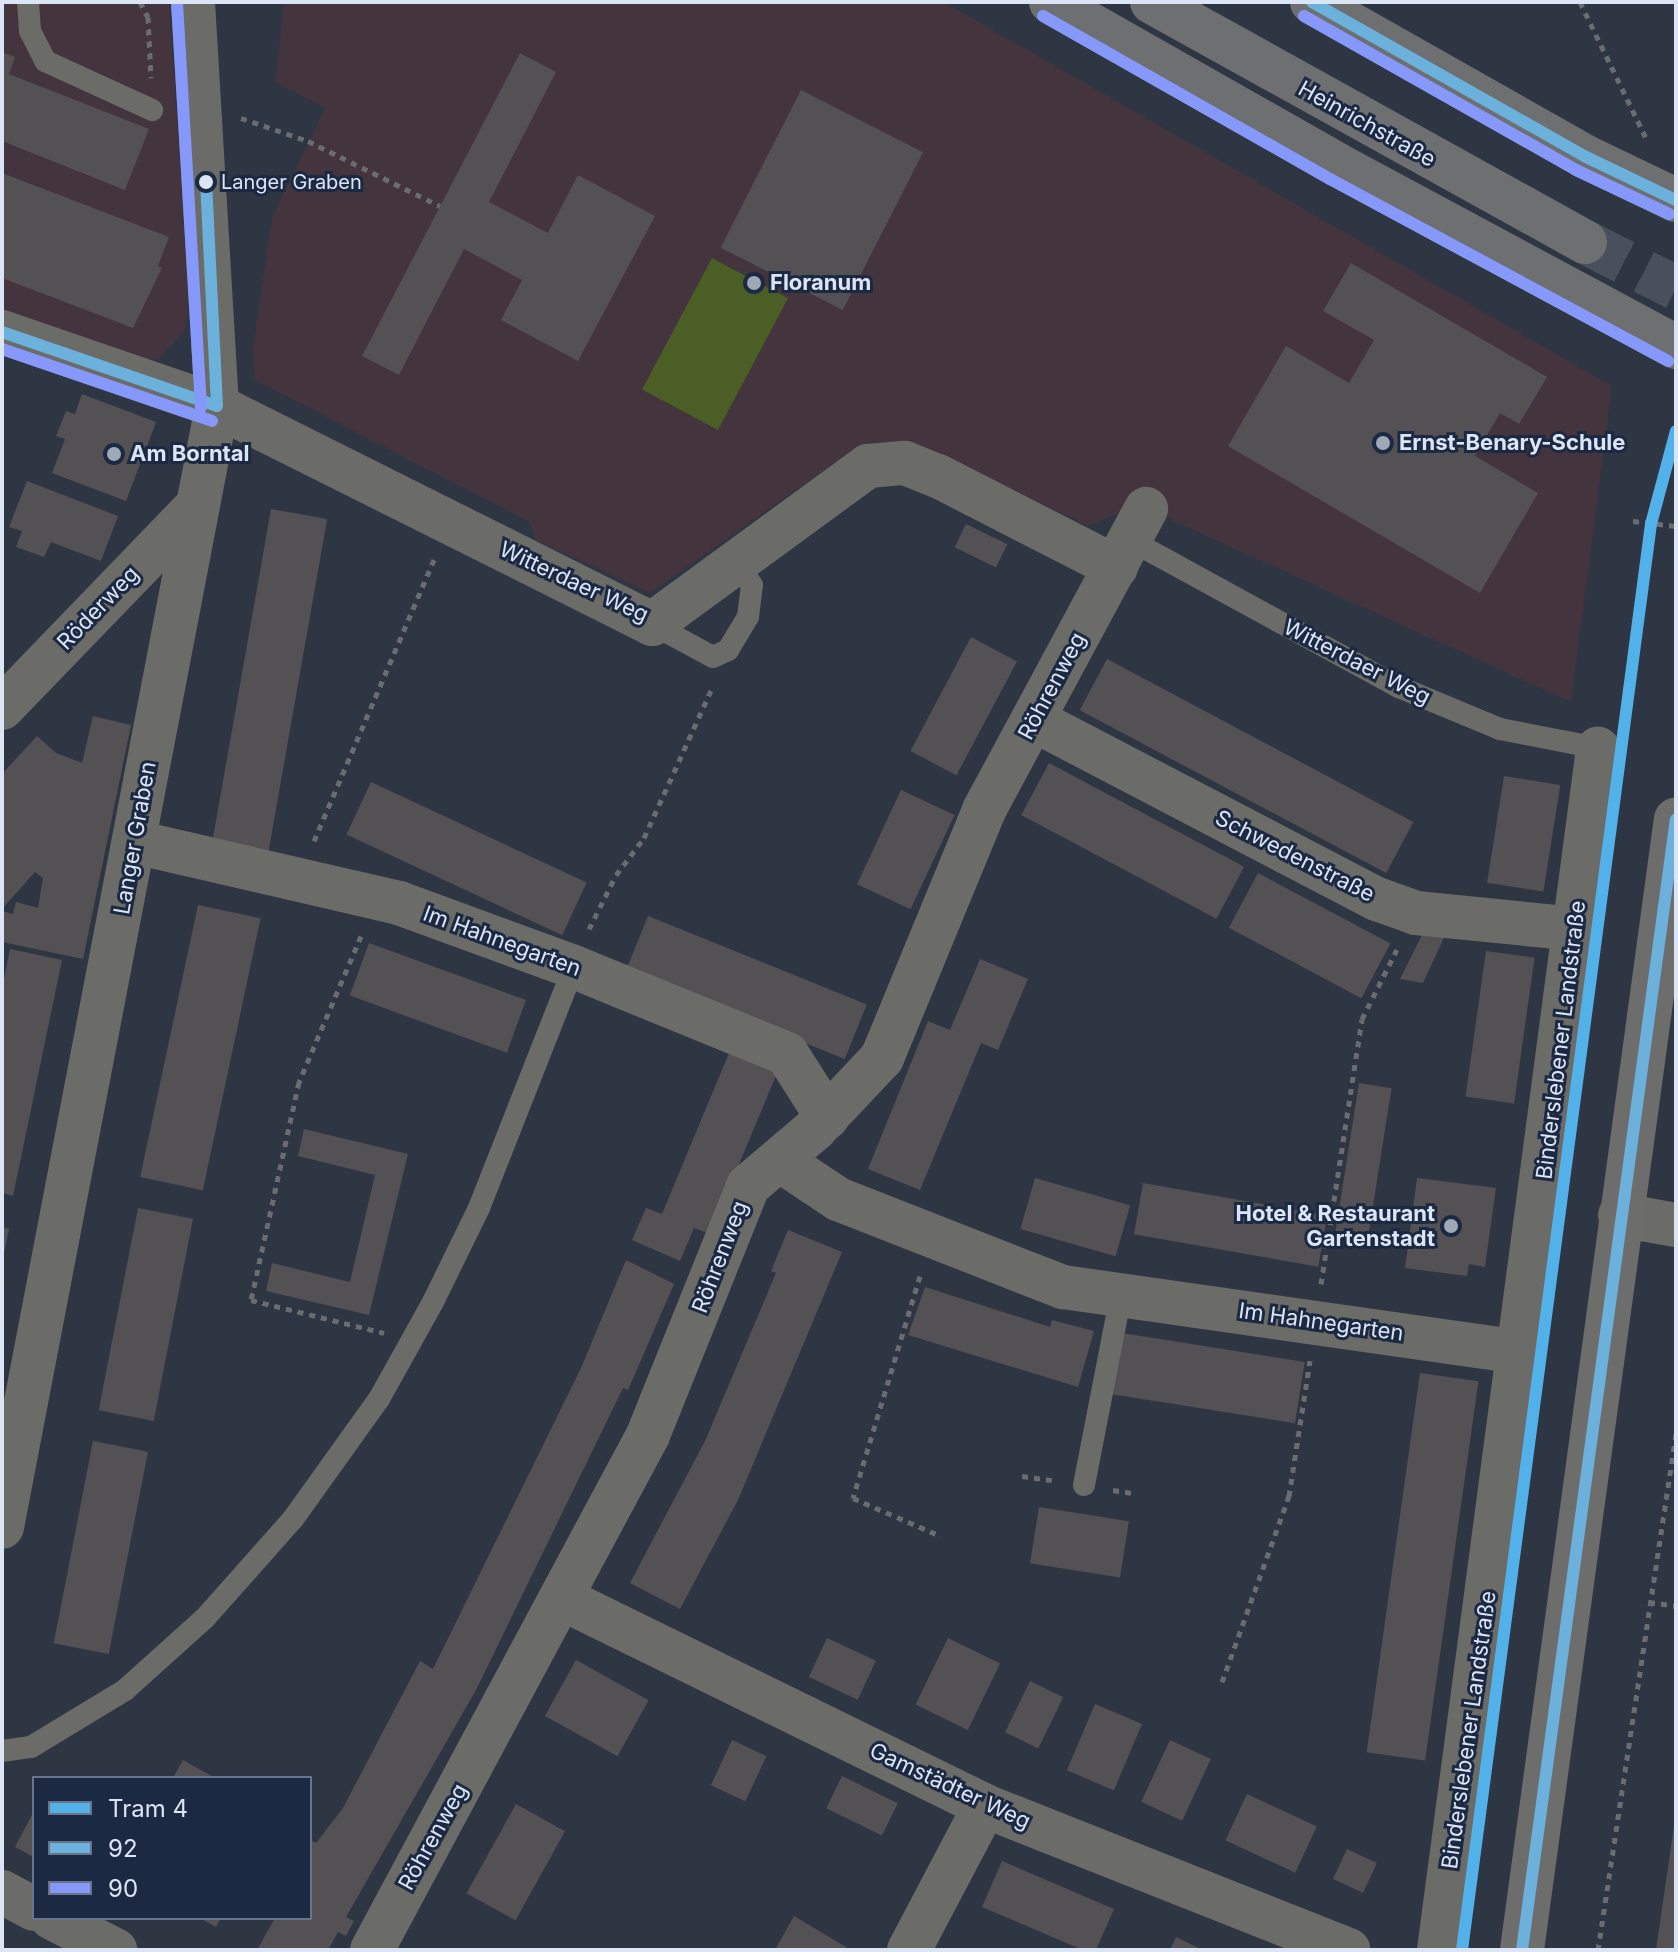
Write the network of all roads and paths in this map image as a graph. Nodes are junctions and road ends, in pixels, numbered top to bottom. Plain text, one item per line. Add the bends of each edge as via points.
1 (28, 2) edge
2 (140, 2) edge
3 (193, 2) edge
4 (1051, 2) edge
5 (1152, 2) edge
6 (1208, 2) edge
7 (1312, 2) edge
8 (1580, 2) edge
9 (202, 105) junction
10 (152, 110) joint
11 (1647, 140) dead end
12 (1676, 200) edge
13 (440, 206) dead end
14 (2, 332) edge
15 (1676, 347) edge
16 (217, 406) junction
17 (194, 509) junction
18 (1633, 521) dead end
19 (450, 522) junction
20 (1676, 526) edge
21 (1131, 539) junction
22 (736, 563) junction
23 (652, 624) junction
24 (713, 657) junction
25 (2, 708) edge
26 (1034, 720) junction
27 (1598, 748) joint
28 (1676, 819) edge
29 (135, 842) junction
30 (299, 877) junction
31 (377, 897) junction
32 (1416, 913) junction
33 (1575, 929) junction
34 (574, 967) junction
35 (1676, 1030) edge
36 (827, 1117) junction
37 (781, 1161) junction
38 (1620, 1215) junction
39 (1676, 1225) edge
40 (932, 1236) junction
41 (1121, 1295) junction
42 (1315, 1320) junction
43 (412, 1340) junction
44 (1522, 1352) junction
45 (1676, 1434) edge
46 (1084, 1485) dead end
47 (2, 1527) edge
48 (941, 1536) dead end
49 (563, 1599) junction
50 (1649, 1602) junction
51 (1676, 1606) edge
52 (1222, 1682) dead end
53 (2, 1751) edge
54 (985, 1806) junction
55 (2, 1892) edge
56 (32, 1908) edge
57 (56, 1920) edge
58 (115, 1950) edge
59 (372, 1950) edge
60 (909, 1950) edge
61 (1348, 1950) edge
62 (1439, 1950) edge
63 (1522, 1950) edge
64 (1598, 1950) edge

1 - 10 lane via 30,31 45,61
2 - 10 path via 148,17
3 - 9 street, Langer Graben
4 - 15 highway via 1338,165
5 - 6 highway, Heinrichstraße via 1592,230
7 - 12 highway via 1584,156
8 - 11 path
9 - 13 path via 308,141
9 - 16 street, Langer Graben
14 - 16 street, Witterdaer Weg
16 - 17 street, Langer Graben
16 - 19 street, Witterdaer Weg
17 - 25 street, Röderweg
17 - 29 street, Langer Graben
18 - 20 path
19 - 23 street, Witterdaer Weg
19 - 30 path
21 - 22 street, Witterdaer Weg via 905,463 868,466
21 - 26 street, Röhrenweg
21 - 27 lane, Witterdaer Weg via 1399,687 1500,729
22 - 23 street, Witterdaer Weg
22 - 24 lane via 752,585 748,617 728,650
23 - 24 lane
24 - 34 path via 713,688 683,759 644,838 598,907
26 - 32 street, Schwedenstraße via 1377,899
26 - 36 street, Röhrenweg via 984,810 882,1058
27 - 33 street, Binderslebener Landstraße
28 - 38 main road
29 - 30 street, Im Hahnegarten
29 - 47 street, Langer Graben
30 - 31 street, Im Hahnegarten
31 - 34 street, Im Hahnegarten
31 - 43 path via 299,1082 251,1300
32 - 33 street, Schwedenstraße
32 - 42 path via 1362,1019
33 - 44 street, Binderslebener Landstraße
34 - 36 street, Im Hahnegarten via 787,1054
34 - 43 lane via 479,1208
35 - 38 main road
36 - 37 street, Röhrenweg
37 - 40 street, Im Hahnegarten via 838,1199
37 - 49 street, Röhrenweg via 748,1186 648,1435
38 - 39 street
38 - 63 main road
40 - 41 street, Im Hahnegarten via 1063,1287
40 - 48 path via 853,1498
41 - 42 street, Im Hahnegarten
41 - 46 lane
42 - 44 street, Im Hahnegarten
42 - 52 path via 1289,1496
43 - 53 lane via 379,1399 293,1519 205,1618 125,1690 31,1747
44 - 62 street, Binderslebener Landstraße
45 - 50 path
49 - 54 street, Gamstädter Weg
49 - 59 street, Röhrenweg
50 - 51 path
50 - 64 path
54 - 60 street
54 - 61 street, Gamstädter Weg
55 - 56 street
57 - 58 street

